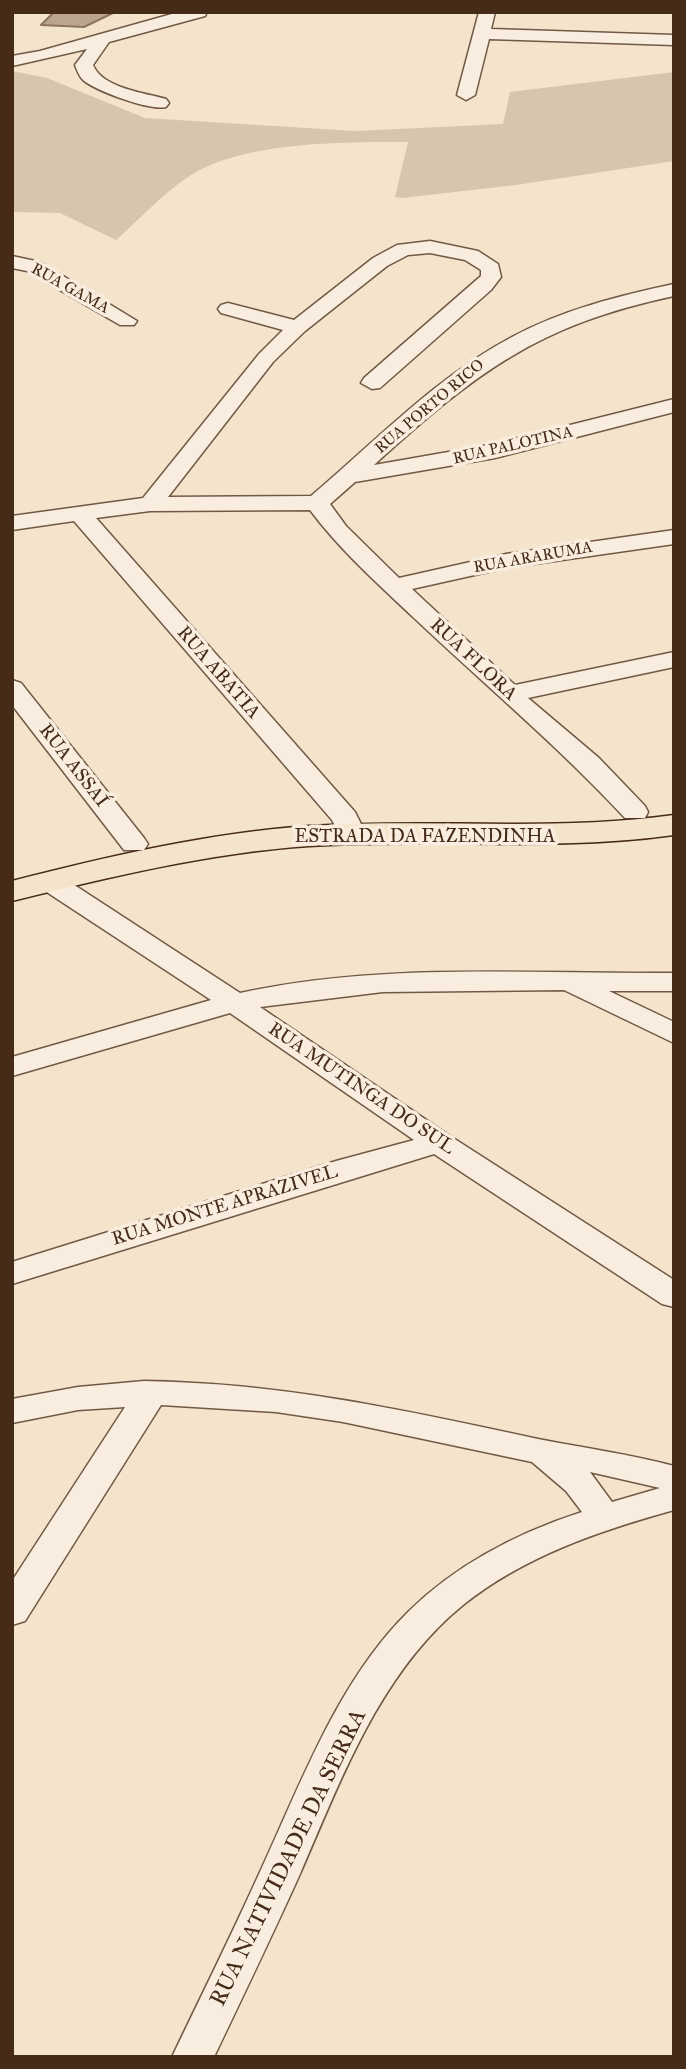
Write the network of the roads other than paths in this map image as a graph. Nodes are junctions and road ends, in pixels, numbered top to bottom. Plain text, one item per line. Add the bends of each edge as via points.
1 (199, 12) edge
2 (486, 12) edge
3 (482, 34) junction
4 (104, 38) junction
5 (674, 40) edge
6 (12, 61) edge
7 (466, 95) dead end
8 (160, 103) dead end
9 (12, 262) edge
10 (33, 266) junction
11 (12, 268) edge
12 (674, 290) edge
13 (228, 309) dead end
14 (127, 321) dead end
15 (298, 327) junction
16 (372, 383) dead end
17 (674, 405) edge
18 (350, 476) junction
19 (317, 503) junction
20 (150, 504) junction
21 (80, 514) junction
22 (12, 523) edge
23 (674, 537) edge
24 (394, 586) junction
25 (674, 659) edge
26 (12, 688) edge
27 (510, 694) junction
28 (674, 806) edge
29 (635, 812) junction
30 (674, 825) edge
31 (349, 826) junction
32 (134, 844) junction
33 (12, 871) edge
34 (49, 881) junction
35 (12, 891) edge
36 (581, 983) junction
37 (669, 983) edge
38 (234, 1002) junction
39 (674, 1016) edge
40 (674, 1034) edge
41 (12, 1067) edge
42 (439, 1143) junction
43 (12, 1273) edge
44 (674, 1296) edge
45 (151, 1393) junction
46 (12, 1410) edge
47 (540, 1452) junction
48 (674, 1479) edge
49 (674, 1497) edge
50 (602, 1517) junction
51 (12, 1611) edge
52 (193, 2057) edge

1 - 4 street
2 - 3 street
3 - 5 street
3 - 7 street
4 - 6 street
4 - 8 street via 84,65 88,75 105,86
9 - 10 street, RUA GAMA
10 - 11 street
10 - 14 street, RUA GAMA
12 - 18 street, RUA PORTO RICO via 593,310 519,341 460,380
13 - 15 street
15 - 16 street via 380,262 404,249 443,248 484,261 491,268 491,278 484,286
15 - 20 street via 266,358
17 - 18 street, RUA PALOTINA via 495,451
18 - 19 street, RUA PORTO RICO
19 - 20 street
19 - 24 street, RUA FLORA via 338,531
20 - 21 street
21 - 22 street
21 - 31 street, RUA ABATIA
23 - 24 street, RUA ARARUMA via 506,561
24 - 27 street, RUA FLORA
25 - 27 street
26 - 32 street, RUA ASSAÍ
27 - 29 street, RUA FLORA via 590,764
28 - 29 main road, ESTRADA DA FAZENDINHA
29 - 31 main road, ESTRADA DA FAZENDINHA via 506,823
30 - 31 main road, ESTRADA DA FAZENDINHA via 533,838
31 - 32 main road, ESTRADA DA FAZENDINHA via 243,826
31 - 34 main road, ESTRADA DA FAZENDINHA via 201,848
32 - 33 main road, ESTRADA DA FAZENDINHA
34 - 35 main road, ESTRADA DA FAZENDINHA
34 - 38 street, RUA MUTINGA DO SUL
36 - 37 street
36 - 38 street via 336,986
36 - 40 street
37 - 39 street via 662,1000
38 - 41 street
38 - 42 street, RUA MUTINGA DO SUL
42 - 43 street, RUA MONTE APRAZIVEL
42 - 44 street, RUA MUTINGA DO SUL
45 - 46 street via 52,1401
45 - 47 street via 260,1397 457,1430
45 - 51 street
47 - 48 street
47 - 50 street via 576,1476
49 - 50 street, RUA NATIVIDADE DA SERRA
50 - 52 street, RUA NATIVIDADE DA SERRA via 519,1551 448,1597 403,1645 362,1705 321,1781

